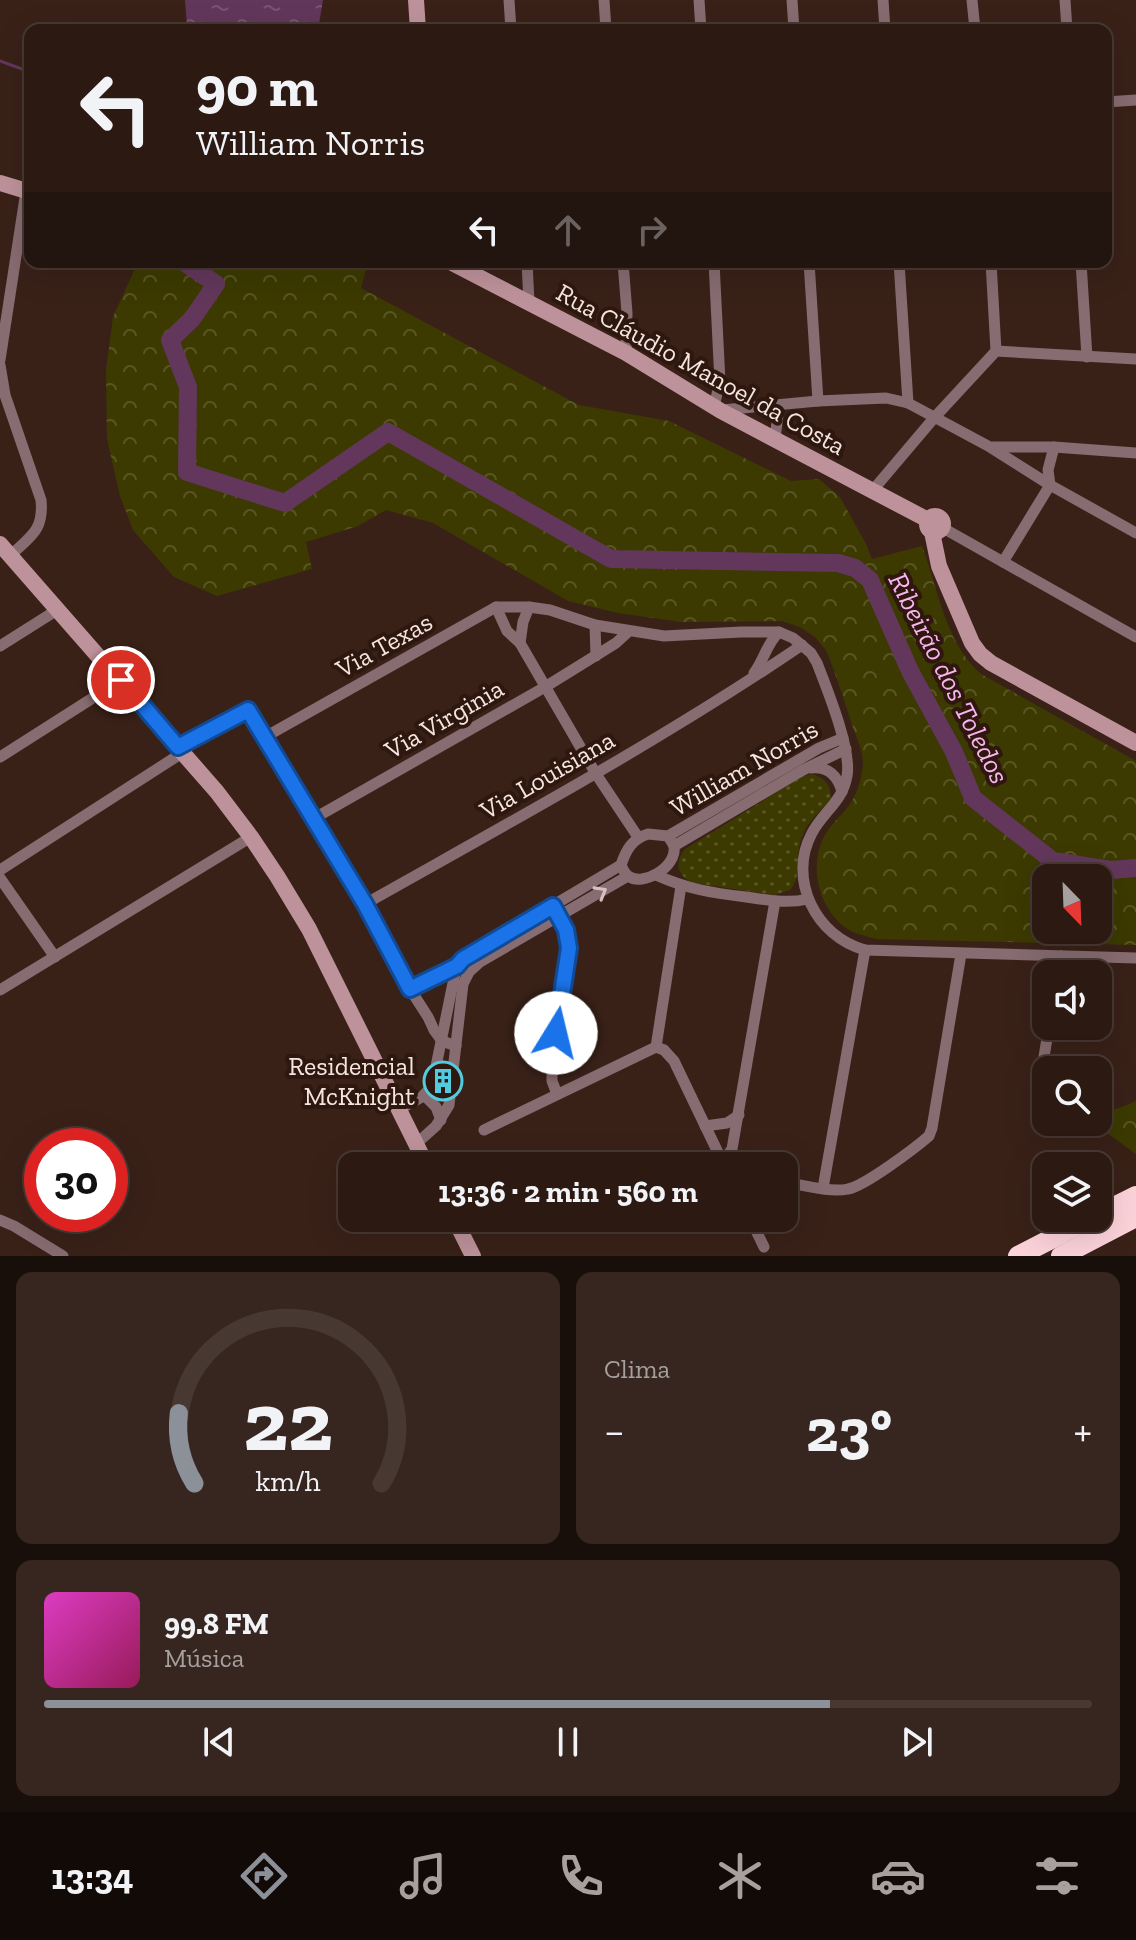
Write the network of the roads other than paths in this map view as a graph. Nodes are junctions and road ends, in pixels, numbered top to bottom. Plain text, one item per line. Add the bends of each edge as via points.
1 (416, 0) edge
2 (509, 0) edge
3 (604, 0) edge
4 (699, 0) edge
5 (792, 0) edge
6 (883, 0) edge
7 (972, 0) edge
8 (1065, 0) edge
9 (418, 24) edge
10 (511, 24) edge
11 (606, 24) edge
12 (701, 24) edge
13 (794, 24) edge
14 (885, 24) edge
15 (974, 24) edge
16 (1067, 24) edge
17 (1136, 100) edge
18 (1112, 102) edge
19 (0, 183) edge
20 (24, 191) edge
21 (24, 216) edge
22 (462, 268) edge
23 (527, 268) edge
24 (623, 268) edge
25 (714, 268) edge
26 (809, 268) edge
27 (899, 268) edge
28 (991, 268) edge
29 (1081, 268) edge
30 (529, 302) junction
31 (996, 351) junction
32 (626, 353) junction
33 (1087, 357) junction
34 (1136, 359) edge
35 (0, 362) edge
36 (818, 401) junction
37 (908, 403) junction
38 (779, 405) junction
39 (718, 408) junction
40 (934, 418) junction
41 (775, 439) junction
42 (1054, 447) junction
43 (1010, 453) junction
44 (1136, 453) edge
45 (1050, 485) junction
46 (873, 490) junction
47 (936, 528) junction
48 (1136, 533) edge
49 (6, 549) edge
50 (1003, 562) junction
51 (496, 607) junction
52 (529, 607) junction
53 (57, 610) junction
54 (595, 625) junction
55 (628, 632) junction
56 (779, 632) junction
57 (1136, 637) edge
58 (520, 643) junction
59 (802, 645) junction
60 (0, 646) edge
61 (596, 656) junction
62 (121, 680) junction
63 (749, 680) junction
64 (545, 687) junction
65 (265, 737) junction
66 (844, 743) junction
67 (1136, 743) edge
68 (180, 750) junction
69 (0, 757) edge
70 (803, 770) junction
71 (596, 774) junction
72 (842, 792) junction
73 (313, 819) junction
74 (251, 837) junction
75 (638, 837) junction
76 (671, 841) junction
77 (621, 865) junction
78 (667, 867) junction
79 (0, 870) edge
80 (656, 875) junction
81 (628, 876) junction
82 (0, 878) edge
83 (681, 886) junction
84 (808, 899) junction
85 (775, 901) junction
86 (365, 904) junction
87 (556, 911) junction
88 (865, 950) junction
89 (961, 954) junction
90 (1061, 956) junction
91 (55, 957) junction
92 (1136, 958) edge
93 (1060, 960) edge
94 (457, 966) junction
95 (410, 989) junction
96 (0, 990) edge
97 (428, 1017) junction
98 (445, 1022) junction
99 (458, 1025) junction
100 (442, 1041) junction
101 (456, 1046) junction
102 (656, 1047) junction
103 (428, 1091) junction
104 (557, 1094) junction
105 (398, 1110) junction
106 (739, 1115) junction
107 (441, 1120) junction
108 (705, 1126) junction
109 (484, 1130) dead end
110 (416, 1144) junction
111 (420, 1152) edge
112 (717, 1152) edge
113 (730, 1152) edge
114 (798, 1184) edge
115 (823, 1188) junction
116 (1136, 1196) edge
117 (1112, 1208) edge
118 (1136, 1217) edge
119 (0, 1220) edge
120 (461, 1232) edge
121 (757, 1232) edge
122 (1065, 1232) edge
123 (764, 1247) dead end
124 (63, 1256) edge
125 (473, 1256) edge
126 (1018, 1256) edge
127 (1061, 1256) edge

1 - 9 street
2 - 10 street
3 - 11 street
4 - 12 street
5 - 13 street
6 - 14 street
7 - 15 street
8 - 16 street
17 - 18 street
19 - 20 street
21 - 35 street
22 - 30 street, Rua Cláudio Manoel da Costa
23 - 30 street
24 - 32 street
25 - 39 street
26 - 36 street
27 - 37 street
28 - 31 street
29 - 33 street
30 - 32 street, Rua Cláudio Manoel da Costa
31 - 33 street
31 - 40 street
32 - 39 street, Rua Cláudio Manoel da Costa
33 - 34 street
35 - 49 street via 5,395 43,516 36,530
36 - 37 street via 886,398
36 - 38 street
37 - 40 street
38 - 39 street
38 - 41 street
39 - 41 street, Rua Cláudio Manoel da Costa
40 - 43 street
40 - 46 street
41 - 46 street, Rua Cláudio Manoel da Costa
42 - 43 street
42 - 44 street
42 - 45 street
43 - 45 street
45 - 48 street
45 - 50 street
46 - 47 street, Rua Cláudio Manoel da Costa
47 - 50 street, Rua Cláudio Manoel da Costa
47 - 67 street via 939,566 980,654
49 - 53 street
50 - 57 street, Rua Cláudio Manoel da Costa
51 - 52 street, Via Texas
51 - 58 street via 507,631
51 - 65 street, Via Texas
52 - 54 street, Via Texas
52 - 58 street
53 - 60 street
53 - 62 street
54 - 55 street, Via Texas
54 - 61 street
55 - 56 street, Via Texas
55 - 61 street, Via Virginia
56 - 59 street
56 - 63 street, Via Louisiana
58 - 64 street
59 - 63 street, Via Louisiana
59 - 66 street via 817,663
61 - 64 street, Via Virginia
62 - 68 street
62 - 69 street
63 - 71 street, Via Louisiana
64 - 71 street
64 - 73 street, Via Virginia
65 - 68 street via 248,710
65 - 73 street
66 - 70 street, William Norris
66 - 72 street via 848,774
66 - 76 street, William Norris via 809,754
68 - 74 street
68 - 79 street
70 - 72 street via 823,767 835,776
70 - 76 street, William Norris
71 - 75 street
71 - 86 street, Via Louisiana
72 - 84 street via 806,847 803,876
73 - 86 street
74 - 91 street
74 - 105 street via 309,929
75 - 76 street via 648,834
75 - 77 street
76 - 78 street via 673,856
77 - 81 street
77 - 87 street
78 - 80 street
78 - 83 street
80 - 81 street
80 - 83 street
87 -> 81 street
82 - 91 street
83 - 85 street
83 - 102 street
84 - 85 street
84 - 88 street via 830,931
85 - 106 street
86 - 95 street
87 - 94 street
87 - 99 street via 469,972
87 - 104 street via 569,948 552,1061
88 - 89 street
88 - 115 street
89 - 90 street
89 - 115 street via 929,1136 851,1189
90 - 92 street
90 - 93 street
91 - 96 street
94 - 95 street
94 - 98 street
95 - 97 street
97 - 98 street
97 - 100 street
98 - 99 street
98 - 100 street
99 - 101 street
100 - 101 street
100 - 103 street
101 - 107 street via 449,1105
102 - 104 street
102 - 108 street via 674,1061
103 - 105 street
103 - 107 street
104 - 109 street
105 - 110 street
106 - 108 street
106 - 113 street
107 - 110 street
108 - 112 street
110 - 111 street
114 - 115 street
116 - 117 highway
118 - 127 highway
119 - 124 street
120 - 125 street
121 - 123 street
122 - 126 highway

